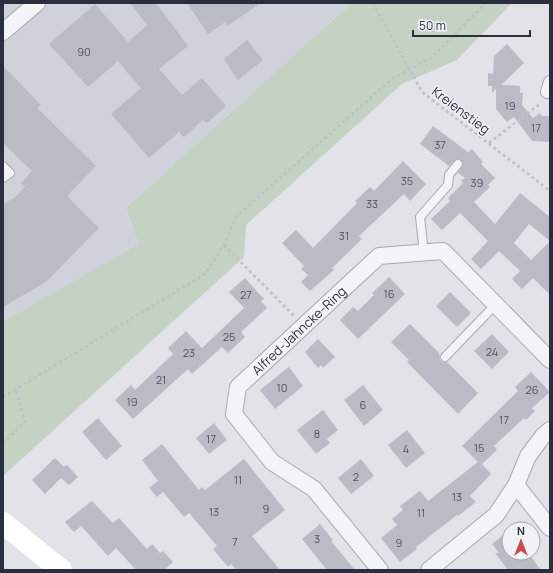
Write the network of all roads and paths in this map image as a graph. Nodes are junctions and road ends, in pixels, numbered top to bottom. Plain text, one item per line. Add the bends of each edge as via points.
1 (38, 3) edge
2 (373, 3) edge
3 (486, 3) edge
4 (3, 32) edge
5 (409, 70) junction
6 (548, 87) edge
7 (489, 143) junction
8 (458, 164) dead end
9 (3, 166) edge
10 (3, 178) edge
11 (550, 191) edge
12 (224, 245) junction
13 (424, 253) junction
14 (496, 304) junction
15 (303, 325) junction
16 (446, 357) dead end
17 (550, 360) edge
18 (16, 391) junction
19 (3, 398) edge
20 (550, 430) edge
21 (3, 444) edge
22 (516, 485) junction
23 (3, 523) edge
24 (550, 528) edge
25 (61, 570) edge
26 (380, 570) edge
27 (429, 570) edge

1 - 4 street
2 - 5 path, Kreienstieg
3 - 5 path via 432,57
5 - 7 path, Kreienstieg via 422,92
5 - 12 path via 393,78 236,217
6 - 7 path via 542,102
7 - 11 path, Kreienstieg
8 - 13 lane via 449,175 448,185 420,217
9 - 10 lane via 10,173
12 - 15 path
12 - 18 path via 205,274
13 - 14 street, Alfred-Jahncke-Ring via 443,251
13 - 15 street, Alfred-Jahncke-Ring via 379,256
14 - 16 lane
14 - 17 street, Alfred-Jahncke-Ring
15 - 26 street, Alfred-Jahncke-Ring via 238,387 234,414 272,462 314,489
18 - 19 path
18 - 21 path via 25,421
20 - 22 street via 528,456
22 - 24 street
22 - 27 street via 496,515
23 - 25 main road

